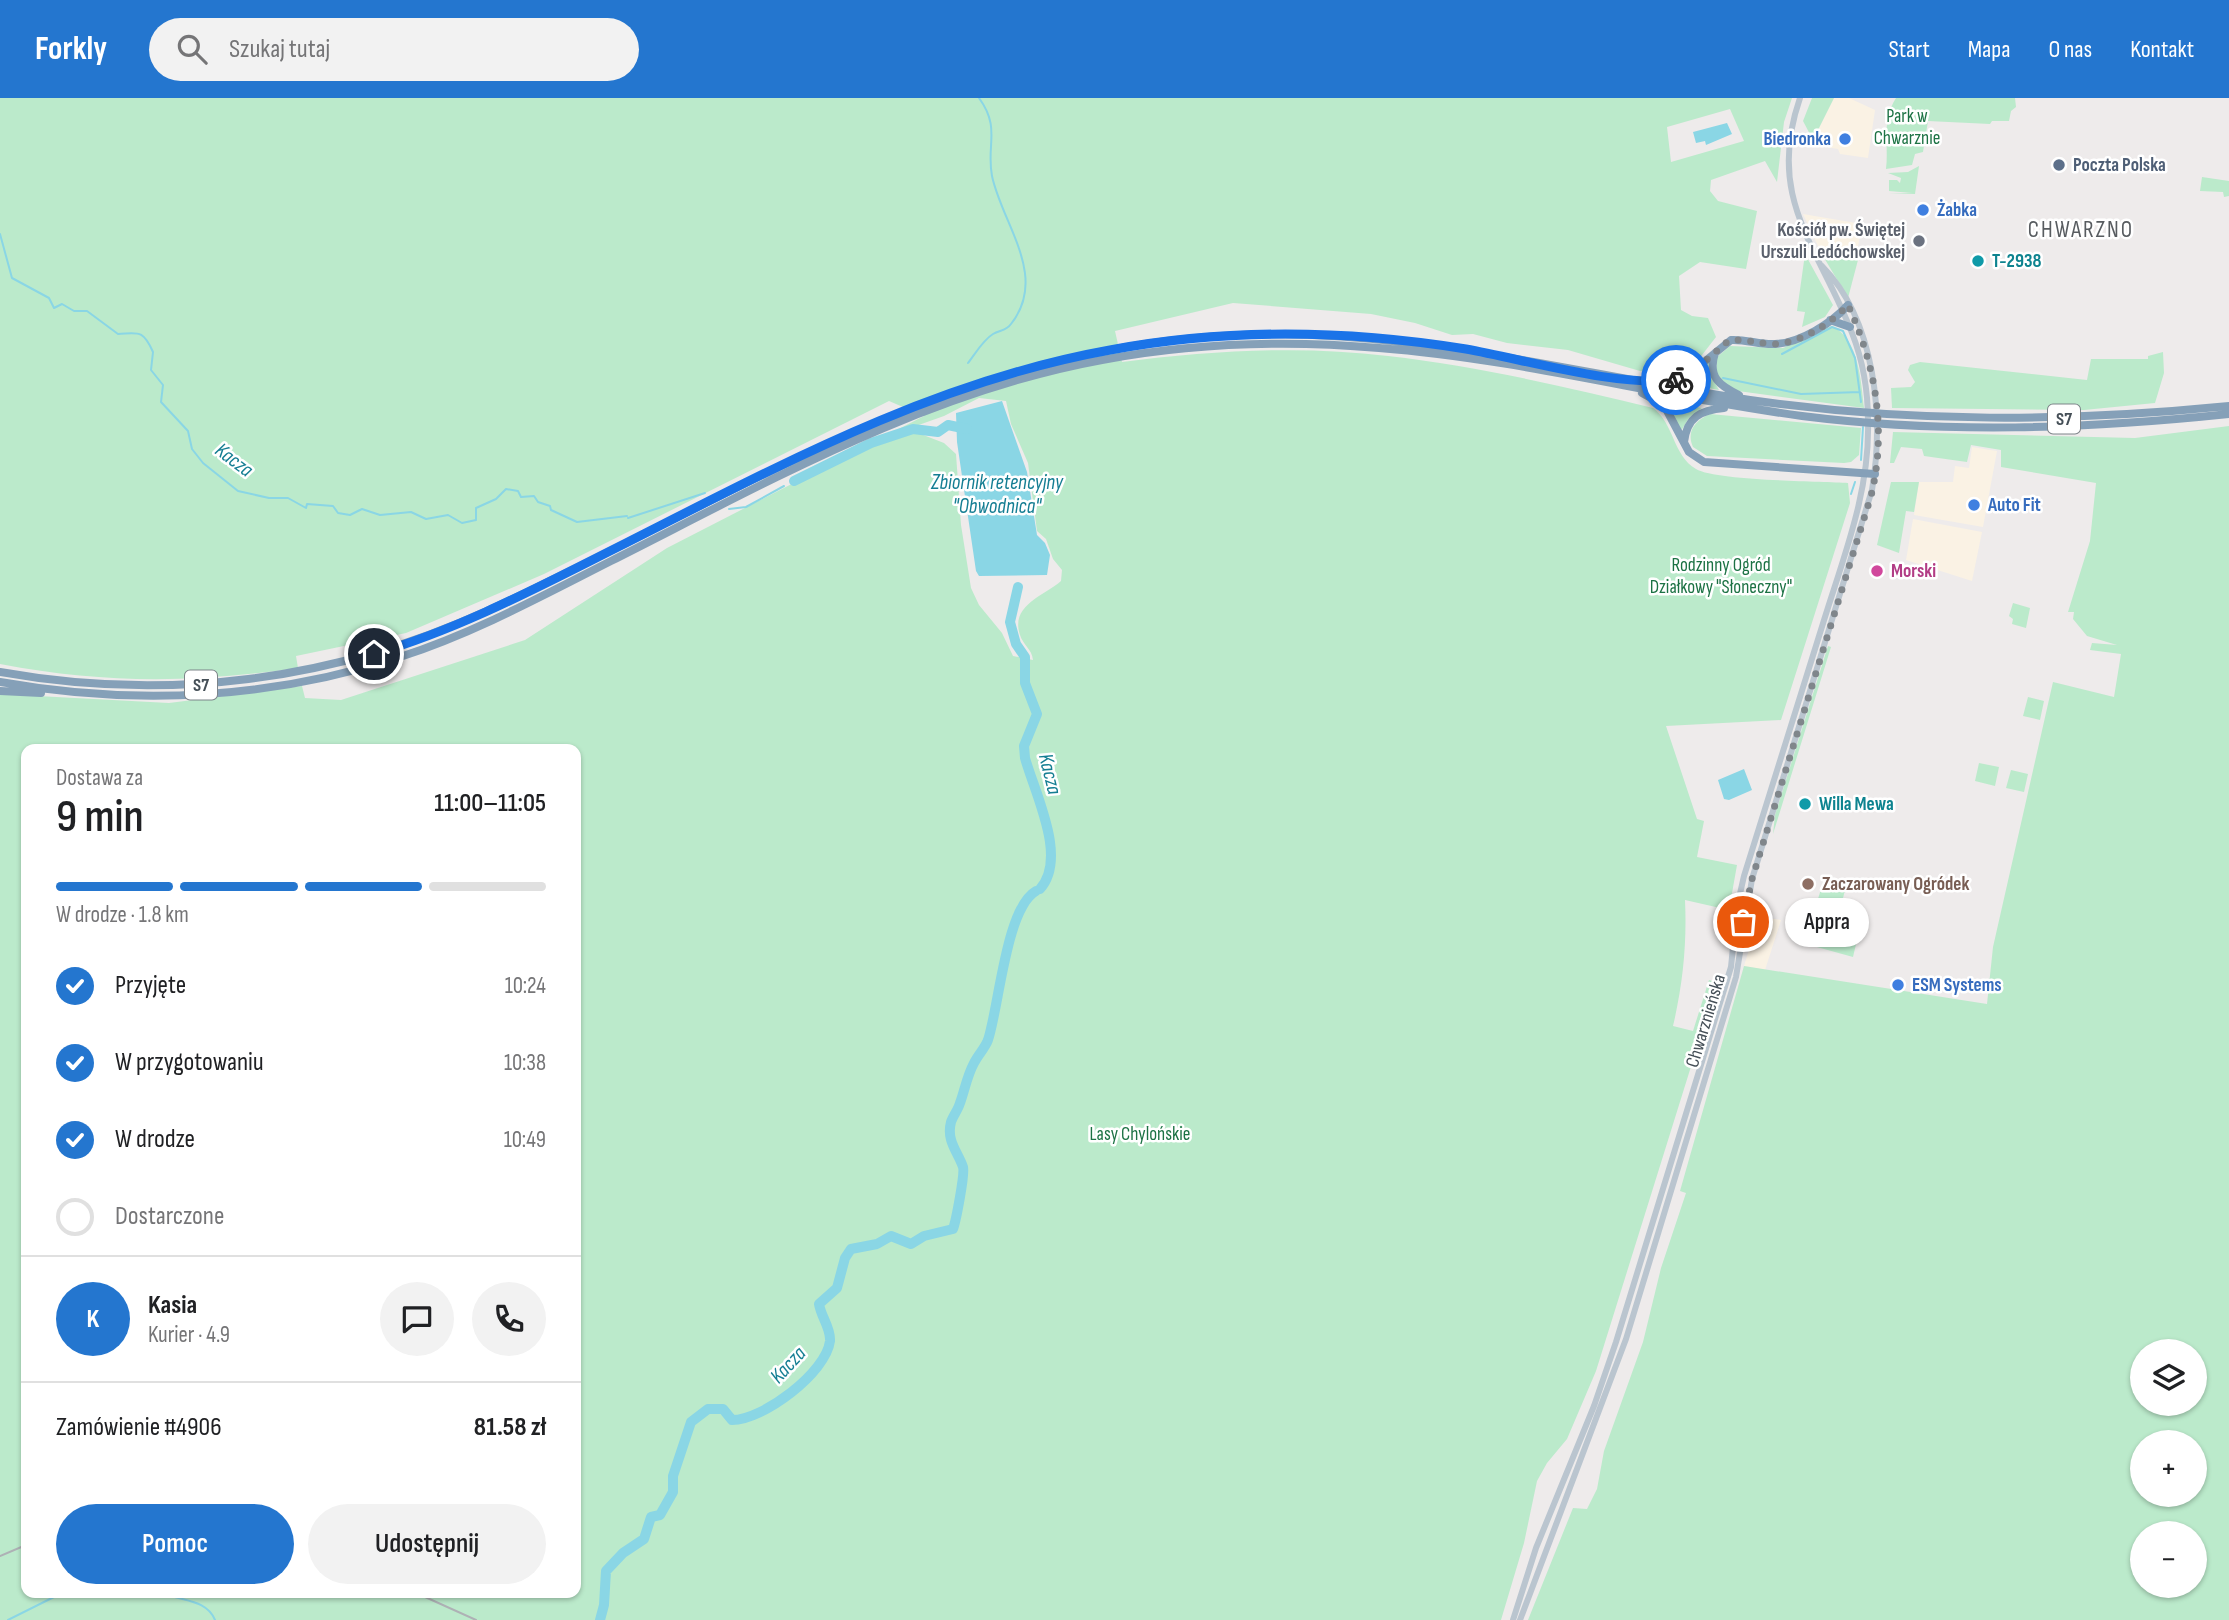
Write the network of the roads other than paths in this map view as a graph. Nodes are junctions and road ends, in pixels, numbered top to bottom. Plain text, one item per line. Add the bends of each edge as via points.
1 (1800, 98) edge
2 (1845, 308) junction
3 (1830, 320) junction
4 (1850, 327) junction
5 (1716, 351) junction
6 (1644, 382) junction
7 (1633, 388) junction
8 (1748, 400) junction
9 (2229, 405) edge
10 (1742, 407) junction
11 (2229, 414) edge
12 (1849, 417) junction
13 (1899, 421) junction
14 (1684, 442) junction
15 (1870, 473) junction
16 (0, 672) edge
17 (0, 682) edge
18 (0, 691) edge
19 (89, 694) junction
20 (1513, 1620) edge
21 (1520, 1620) edge

1 - 2 main road, Chwarznieńska via 1790,141 1790,180 1800,226 1832,276
2 - 3 highway
2 - 4 main road, Chwarznieńska
2 - 15 main road, Chwarznieńska via 1865,346 1875,384 1878,436
3 - 4 highway
3 - 5 highway via 1784,343 1731,340
4 - 15 main road, Chwarznieńska via 1867,394
5 - 6 highway via 1680,379
5 - 8 highway via 1712,364 1717,383
6 - 8 highway, S7
6 - 16 highway, S7 via 1463,349 1361,337 1220,336 1109,350 990,378 883,418 528,592 441,631 370,655 299,673 183,686 90,685
7 - 10 highway, S7
7 - 14 highway via 1664,405
7 - 19 highway, S7 via 1462,358 1318,344 1197,347 1093,361 1000,385 901,420 522,606 405,655 309,681 224,694
8 - 12 highway, S7
9 - 13 highway, S7 via 2055,419
10 - 12 highway, S7
10 - 14 highway via 1699,413 1686,428
11 - 13 highway, S7 via 2056,428
12 - 13 highway, S7
14 - 15 highway via 1693,456 1708,464
15 - 20 main road, Chwarznieńska via 1741,888 1731,967 1616,1342 1527,1572
15 - 21 main road, Chwarznieńska via 1860,537 1752,879 1733,987 1623,1349
17 - 19 highway, S7
18 - 19 highway

